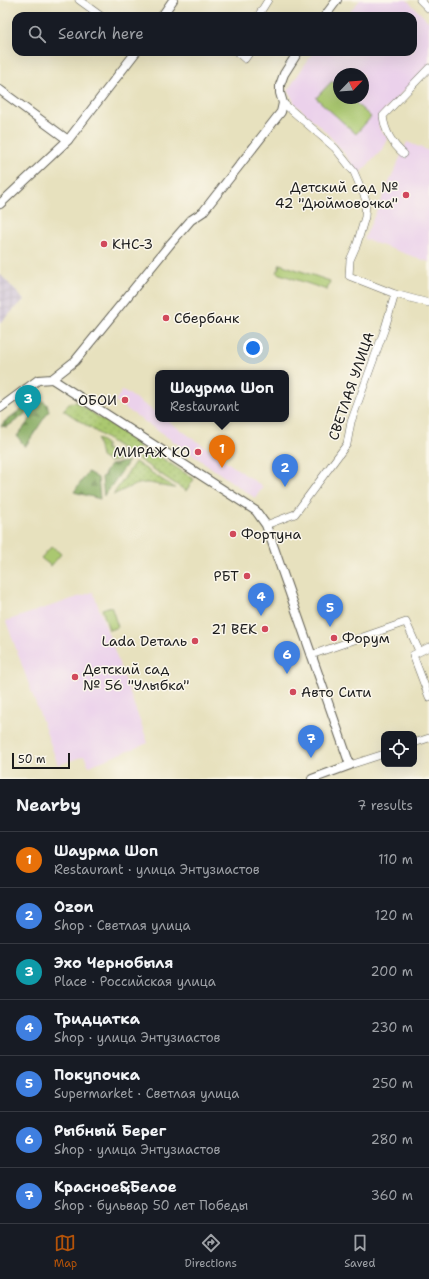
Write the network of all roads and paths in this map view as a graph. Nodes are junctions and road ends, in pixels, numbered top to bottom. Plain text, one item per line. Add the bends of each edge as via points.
1 (78, 0) edge
2 (173, 0) edge
3 (268, 0) edge
4 (337, 0) edge
5 (420, 0) edge
6 (429, 9) edge
7 (95, 12) edge
8 (165, 12) edge
9 (260, 12) edge
10 (328, 12) edge
11 (133, 56) edge
12 (295, 56) edge
13 (429, 68) edge
14 (0, 90) edge
15 (283, 103) junction
16 (68, 140) junction
17 (404, 154) dead end
18 (0, 204) edge
19 (395, 294) junction
20 (429, 303) edge
21 (52, 379) junction
22 (0, 408) edge
23 (266, 525) junction
24 (429, 647) edge
25 (419, 652) junction
26 (311, 655) junction
27 (429, 697) edge
28 (429, 738) edge
29 (417, 743) edge
30 (381, 755) edge
31 (350, 765) junction
32 (312, 779) edge

1 - 7 street
2 - 8 street
3 - 9 street
4 - 10 street
5 - 6 street
11 - 16 street
12 - 15 street via 280,85
13 - 17 street via 383,116 388,136
14 - 16 street
15 - 19 street via 335,148 354,172 366,200 365,217 350,260 349,276
15 - 21 street via 281,112 203,212 191,220 171,243 75,361
16 - 18 street
19 - 20 street
19 - 23 street, СВЕТЛАЯ УЛИЦА via 351,422 347,444 295,514
21 - 22 street via 38,380
21 - 23 street via 256,511
23 - 26 street
24 - 25 street
25 - 26 street via 406,622
25 - 27 street via 413,655
26 - 31 street
28 - 29 street
30 - 31 street
31 - 32 street

